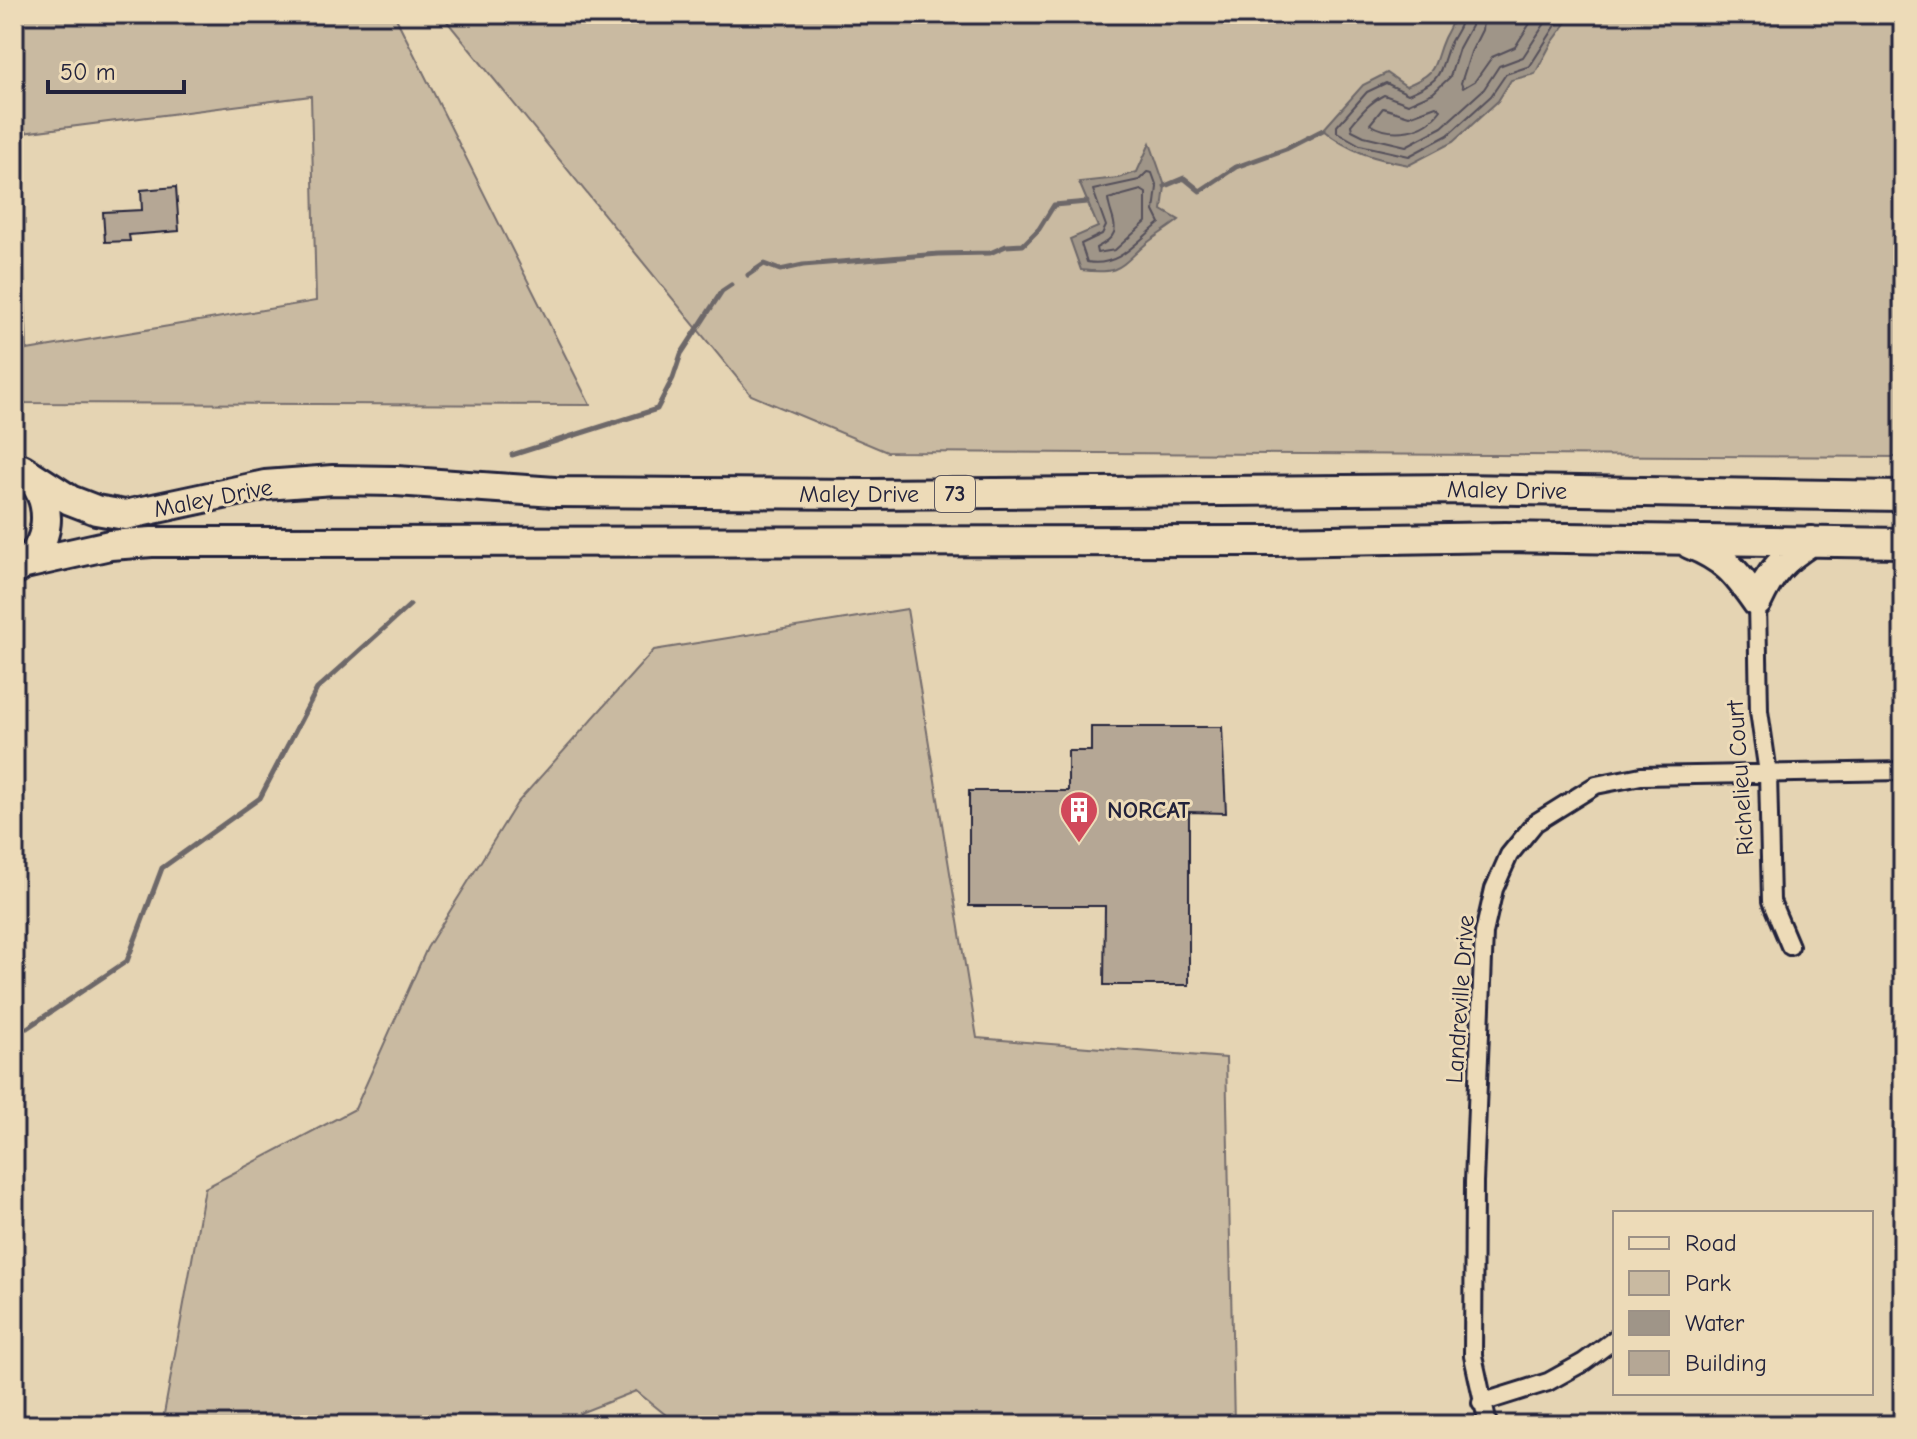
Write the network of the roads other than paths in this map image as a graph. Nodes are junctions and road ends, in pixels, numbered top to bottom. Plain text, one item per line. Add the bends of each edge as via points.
1 (18, 467) edge
2 (1903, 496) edge
3 (1683, 541) junction
4 (1811, 541) junction
5 (1903, 543) edge
6 (20, 568) edge
7 (1757, 602) junction
8 (1903, 771) edge
9 (1768, 773) junction
10 (1790, 946) dead end
11 (1613, 1340) edge
12 (1481, 1403) junction
13 (1488, 1425) edge

1 - 2 highway, Maley Drive / 73 via 70,500 125,515 265,485 333,480 570,492 1458,489
1 - 6 highway via 35,482 47,516 41,542
3 - 4 highway, Maley Drive / 73
3 - 6 highway, Maley Drive / 73 via 1505,537 152,542 110,545
3 - 7 highway via 1715,554
4 - 5 highway, Maley Drive / 73
4 - 7 highway via 1784,559
7 - 9 street, Richelieu Court via 1759,711
8 - 9 street, Landreville Drive
9 - 10 street, Richelieu Court via 1771,901
9 - 12 street, Landreville Drive via 1641,776 1596,785 1535,823 1509,855 1484,933 1474,1182 1473,1356
11 - 12 street via 1548,1382
12 - 13 street, Landreville Drive

